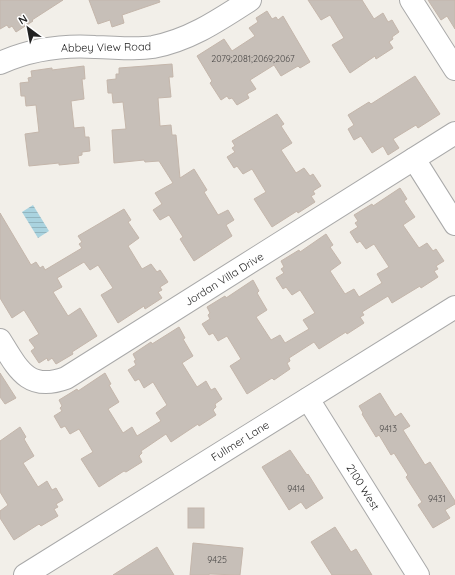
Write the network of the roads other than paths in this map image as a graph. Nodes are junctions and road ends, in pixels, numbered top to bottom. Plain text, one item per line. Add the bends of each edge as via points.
1 (250, 0) edge
2 (411, 0) edge
3 (0, 63) edge
4 (455, 69) edge
5 (455, 133) edge
6 (414, 160) junction
7 (455, 224) edge
8 (455, 306) edge
9 (0, 340) edge
10 (308, 399) junction
11 (25, 575) edge
12 (418, 575) edge

1 - 3 street, Abbey View Road via 188,37 165,44 132,49 57,47
2 - 4 street
5 - 6 street, Jordan Villa Drive
6 - 7 street
6 - 9 street, Jordan Villa Drive via 66,378 55,382 32,380 16,366
8 - 10 street, Fullmer Lane
10 - 11 street, Fullmer Lane
10 - 12 street, 2100 West

